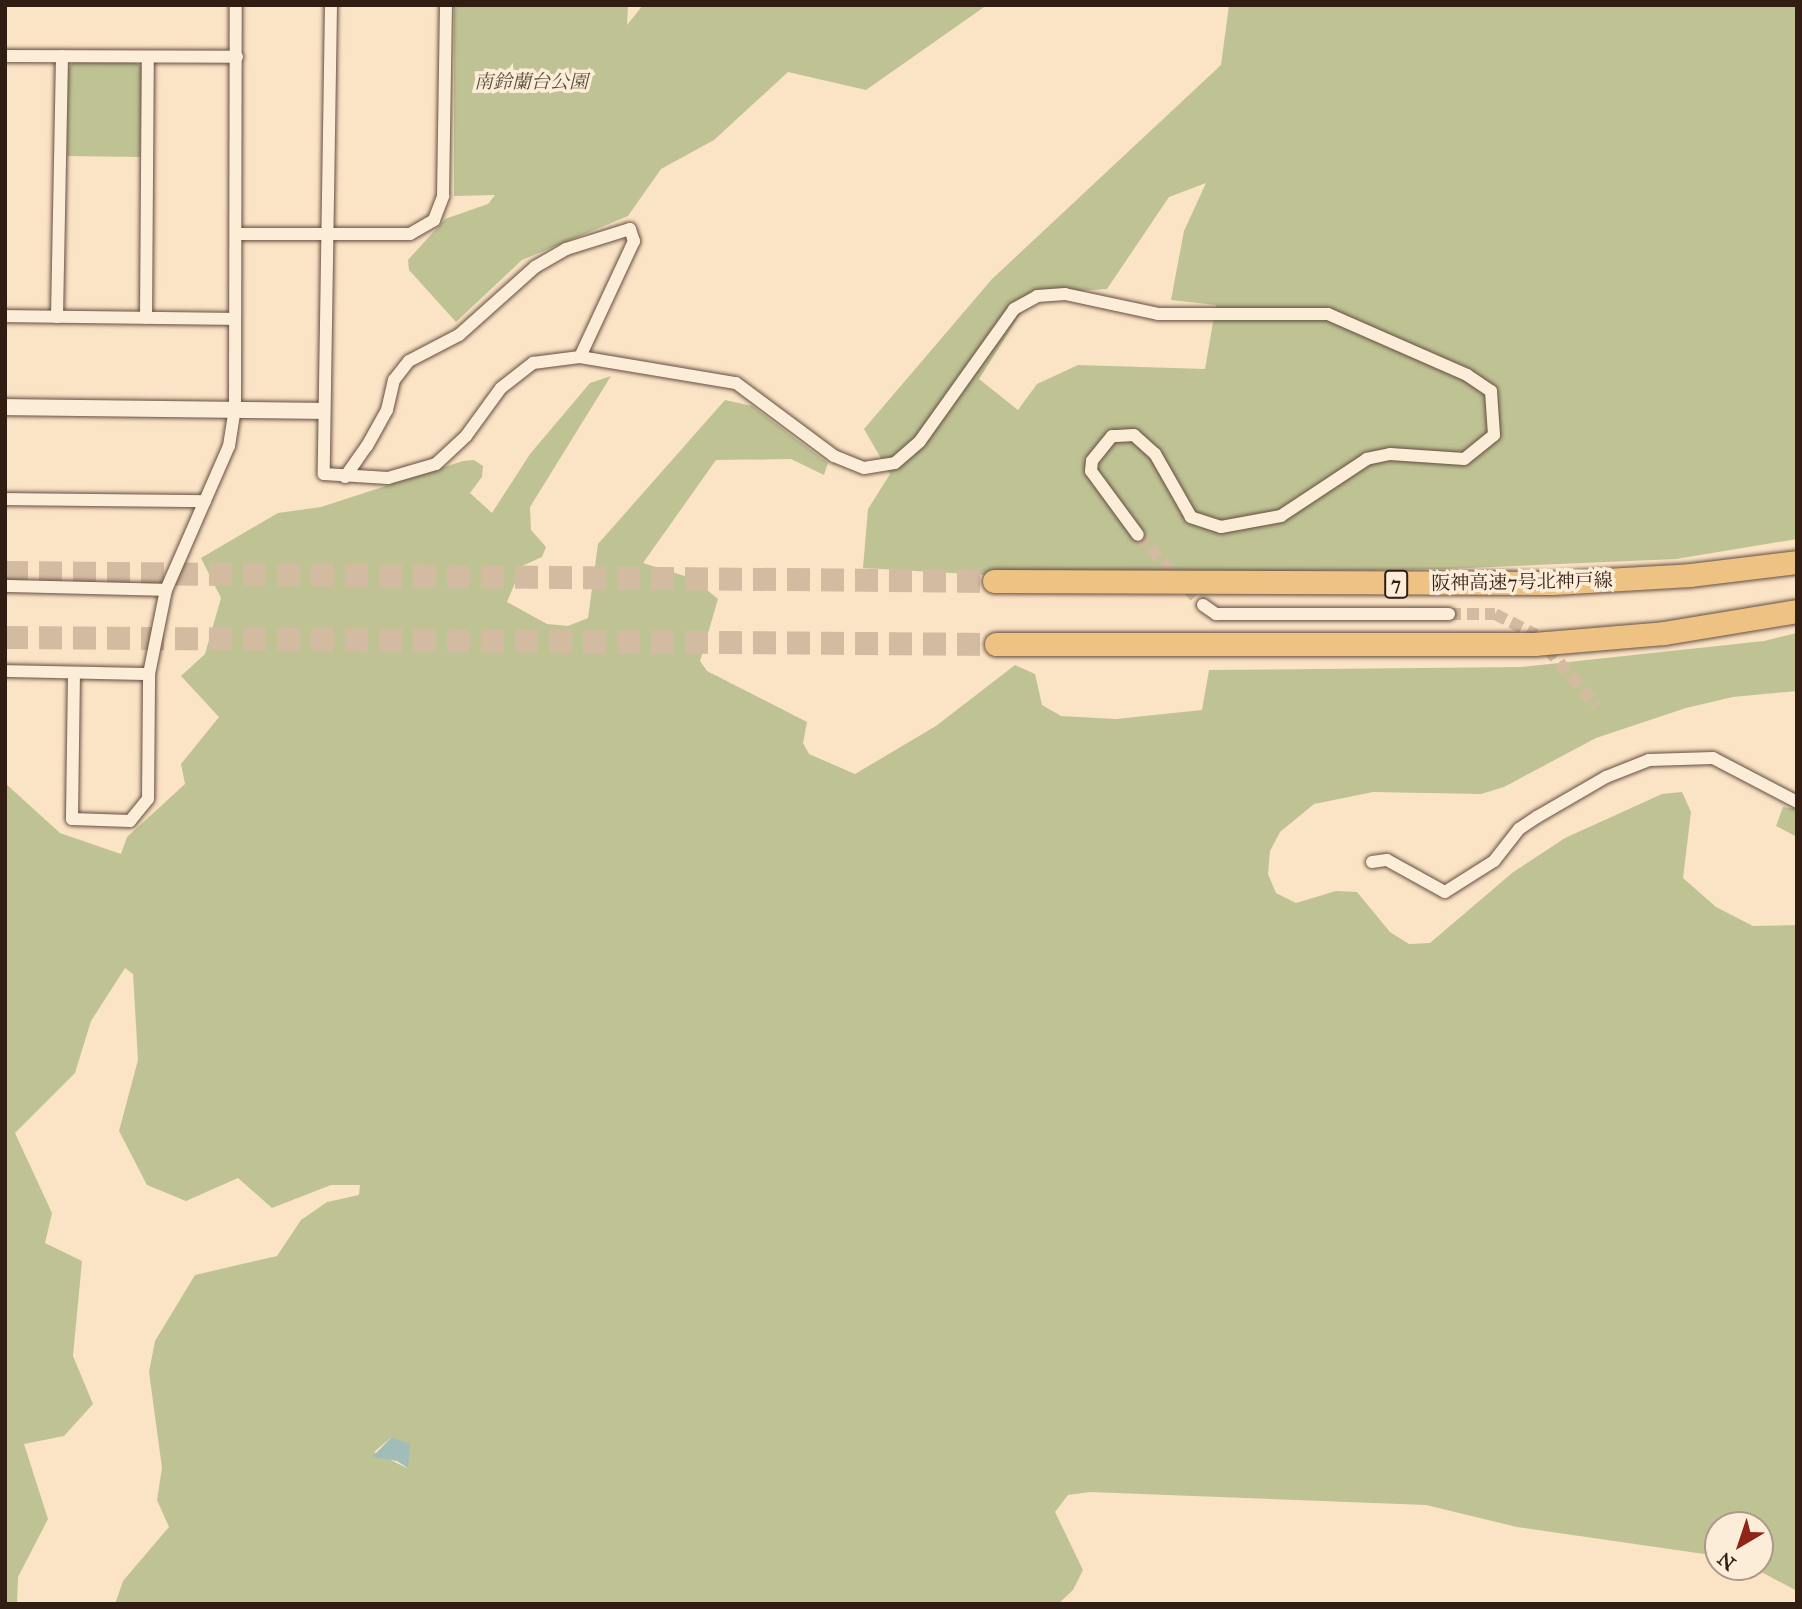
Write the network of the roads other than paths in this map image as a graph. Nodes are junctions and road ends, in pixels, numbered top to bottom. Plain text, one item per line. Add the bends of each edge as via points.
1 (236, 5) edge
2 (331, 5) edge
3 (446, 5) edge
4 (5, 56) edge
5 (62, 56) junction
6 (148, 57) junction
7 (237, 57) junction
8 (236, 234) junction
9 (329, 234) junction
10 (5, 316) edge
11 (57, 317) junction
12 (146, 317) junction
13 (235, 318) junction
14 (580, 357) junction
15 (5, 407) edge
16 (235, 409) junction
17 (322, 411) junction
18 (345, 477) junction
19 (5, 499) edge
20 (205, 501) junction
21 (1138, 535) tunnel mouth
22 (1797, 562) edge
23 (994, 581) tunnel mouth
24 (5, 586) edge
25 (166, 590) junction
26 (1203, 605) tunnel mouth
27 (1797, 611) edge
28 (1449, 614) tunnel mouth
29 (996, 644) tunnel mouth
30 (5, 671) edge
31 (74, 673) junction
32 (149, 674) junction
33 (1797, 802) edge
34 (1372, 862) dead end

1 - 7 street
2 - 9 street
3 - 9 street via 443,196 434,220 410,234
4 - 5 street
5 - 6 street
5 - 11 street
6 - 7 street
6 - 12 street
7 - 8 street
8 - 9 street
8 - 13 street
9 - 17 street
10 - 11 street
11 - 12 street
12 - 13 street
13 - 16 street
14 - 18 street via 533,363 501,387 466,436 436,464 388,478
14 - 18 street via 634,241 630,229 566,249 536,267 459,335 409,361 394,380 387,410
14 - 21 street via 736,383 834,456 864,468 895,463 920,441 1014,309 1037,296 1065,294 1158,314 1328,314 1491,391 1494,435 1476,453 1453,461 1390,454 1367,459 1281,516 1230,526 1205,524 1191,517 1155,454 1134,435 1112,436 1092,461 1091,471
15 - 16 street
16 - 17 street
16 - 20 street via 229,446
17 - 18 street via 324,474
19 - 20 street
20 - 25 street
22 - 23 highway, 阪神高速7号北神戸線 / 7 via 1690,575 1553,583
24 - 25 street
25 - 32 street
26 - 28 street via 1216,614
27 - 29 highway via 1664,633 1534,643
30 - 31 street
31 - 32 street
31 - 32 street via 72,819 130,821 148,799
33 - 34 street via 1713,758 1648,760 1537,817 1519,829 1494,861 1445,892 1387,860

